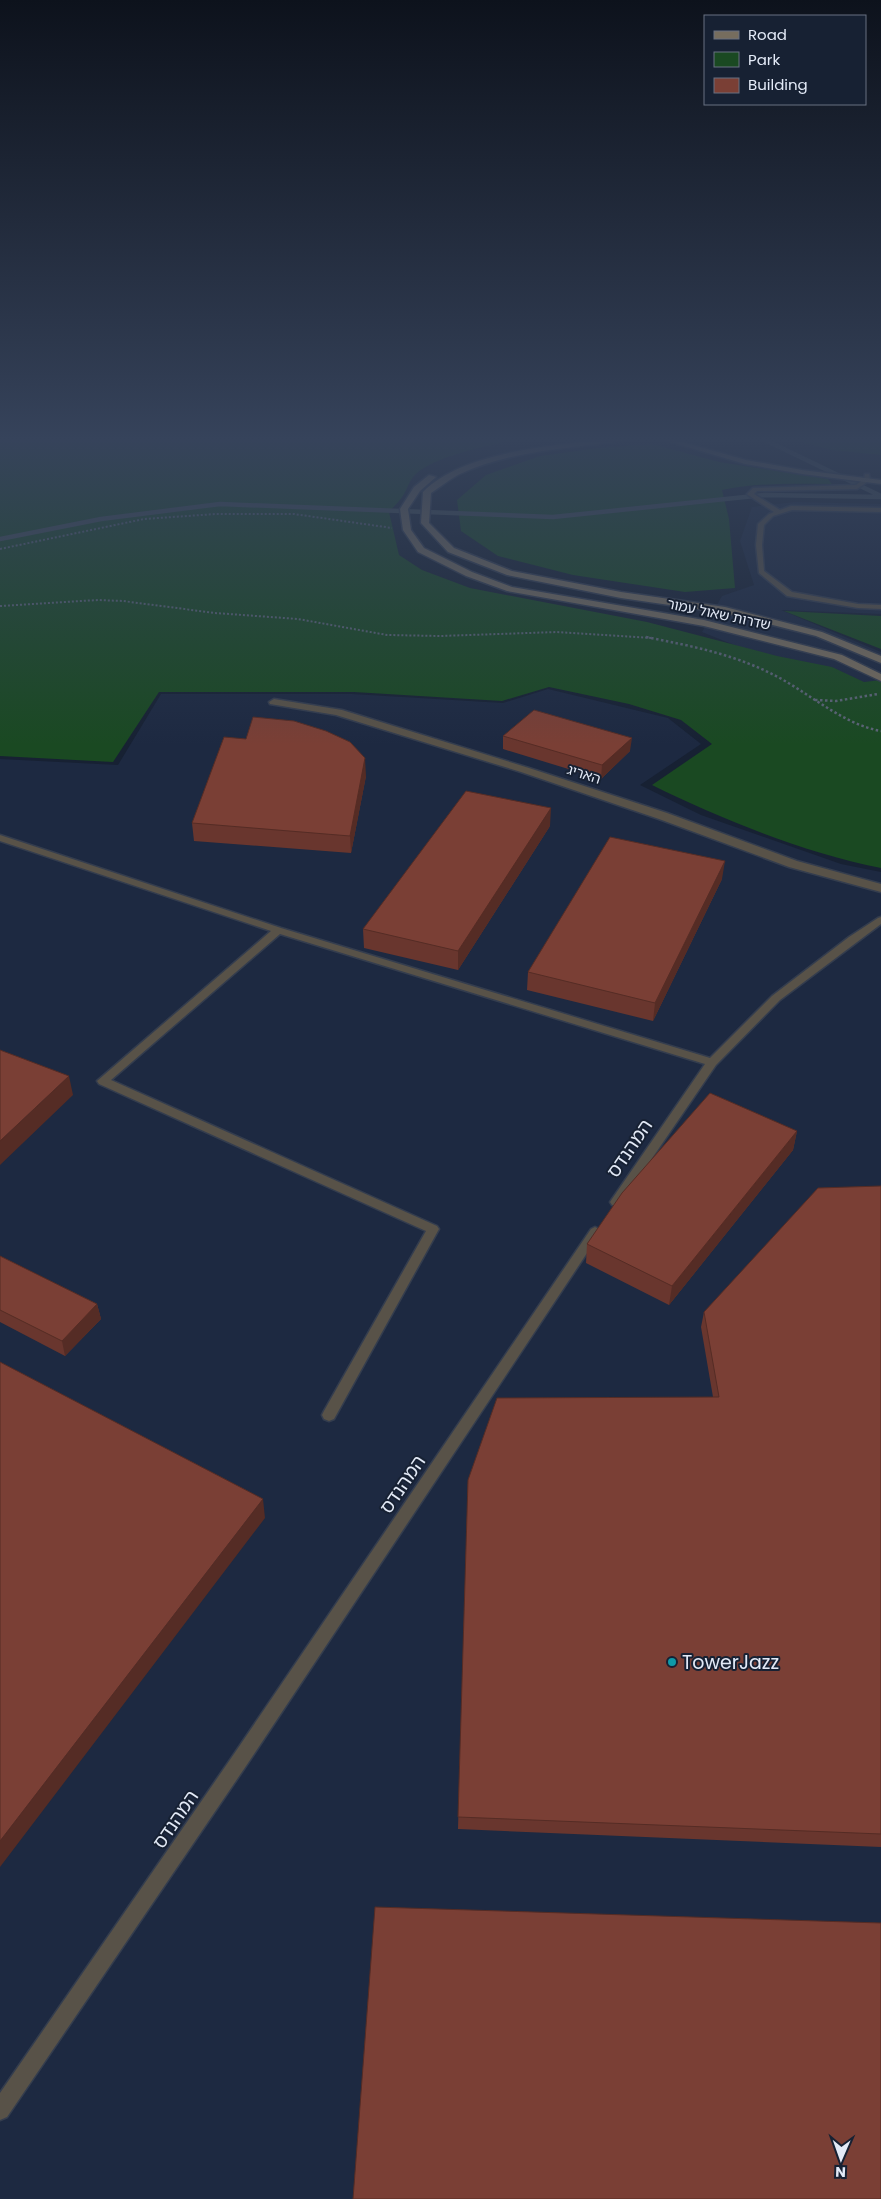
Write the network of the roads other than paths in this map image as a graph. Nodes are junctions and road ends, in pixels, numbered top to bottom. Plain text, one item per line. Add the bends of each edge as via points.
1 (414, 541) edge
2 (442, 541) edge
3 (759, 541) edge
4 (881, 607) edge
5 (881, 660) edge
6 (881, 678) edge
7 (274, 702) dead end
8 (0, 838) edge
9 (881, 888) edge
10 (881, 920) edge
11 (278, 930) junction
12 (712, 1062) junction
13 (329, 1415) dead end
14 (0, 2110) edge

1 - 6 street, שדרות שאול עמור via 421,550 469,574 510,589 704,622 838,657
2 - 5 street, שדרות שאול עמור via 451,550 510,573 621,595 725,610 819,634
3 - 4 lane via 761,572 790,594
7 - 9 street, האריג via 338,712 645,810 792,864
8 - 11 lane
10 - 12 lane, המהנדס via 776,998
11 - 12 lane
11 - 13 lane via 102,1081 432,1230
12 - 14 lane, המהנדס

